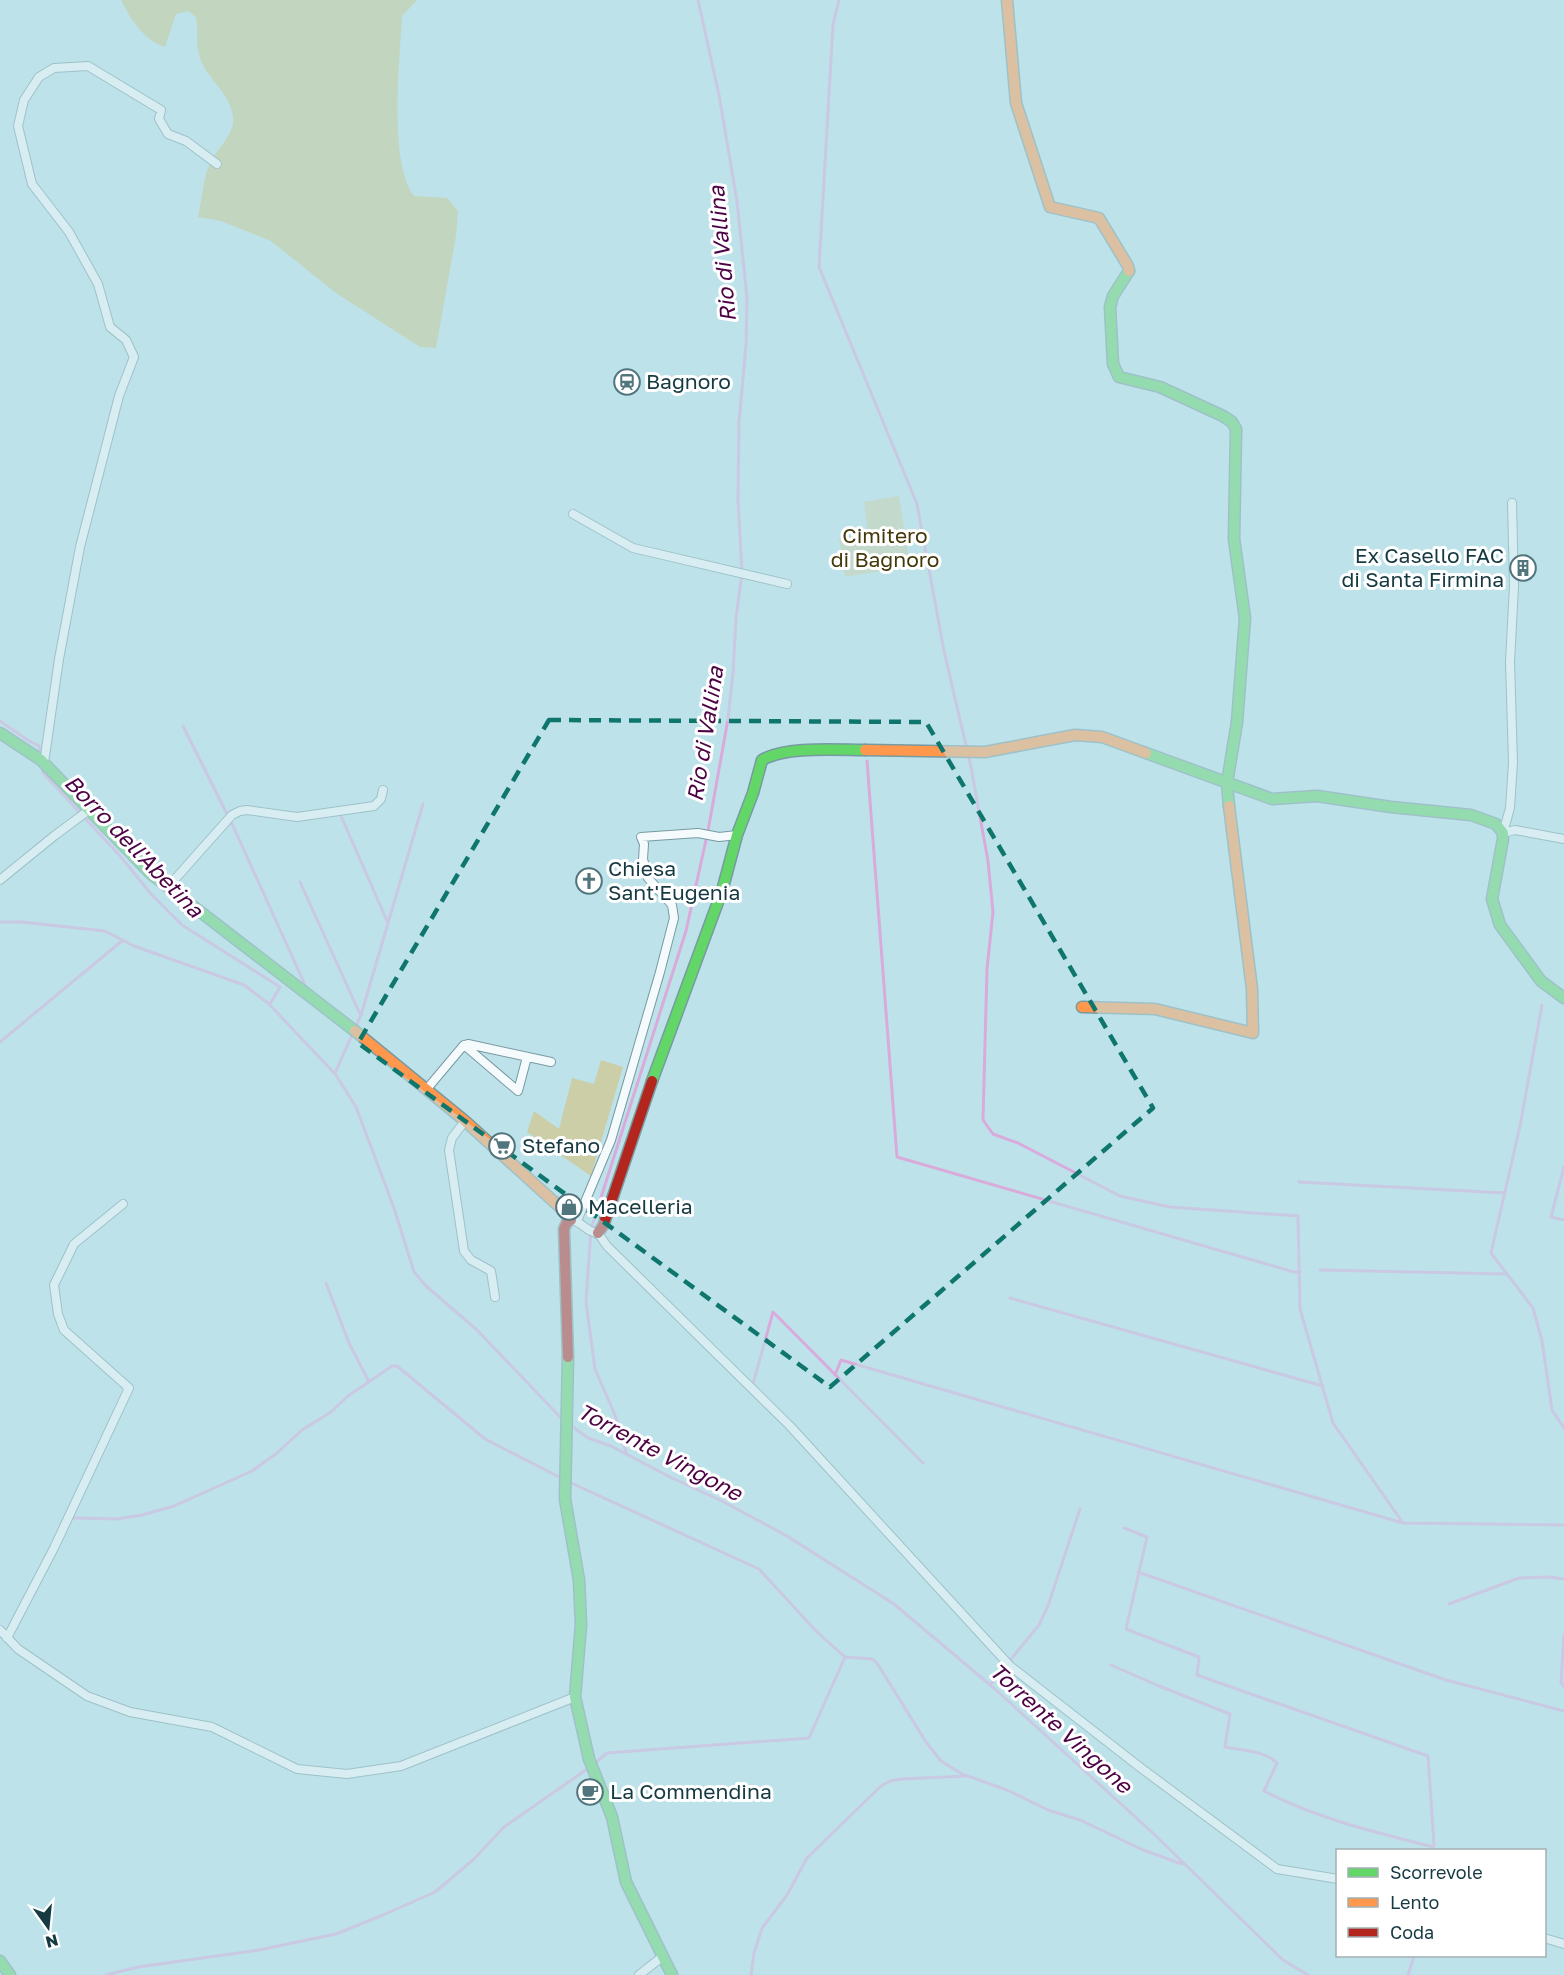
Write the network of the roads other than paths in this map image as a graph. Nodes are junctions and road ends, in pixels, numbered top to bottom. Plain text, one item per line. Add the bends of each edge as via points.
1 (1007, 0) edge
2 (217, 164) dead end
3 (1512, 503) dead end
4 (573, 514) dead end
5 (787, 584) dead end
6 (0, 734) edge
7 (44, 763) junction
8 (1227, 783) junction
9 (383, 790) dead end
10 (89, 810) junction
11 (1503, 833) junction
12 (737, 835) junction
13 (1564, 839) edge
14 (0, 880) edge
15 (168, 886) junction
16 (1564, 998) edge
17 (1082, 1007) dead end
18 (464, 1045) junction
19 (527, 1057) junction
20 (551, 1062) dead end
21 (426, 1090) junction
22 (465, 1121) junction
23 (123, 1204) dead end
24 (574, 1221) junction
25 (593, 1232) junction
26 (495, 1297) dead end
27 (0, 1630) edge
28 (7, 1638) junction
29 (575, 1697) junction
30 (1336, 1879) edge
31 (1546, 1938) edge
32 (1564, 1944) edge
33 (663, 1957) junction
34 (0, 1961) edge
35 (10, 1975) edge
36 (639, 1975) edge
37 (672, 1975) edge

1 - 8 street via 1016,102 1050,207 1098,218 1128,266 1110,307 1113,364 1119,377 1160,387 1223,416 1236,429 1234,539 1245,618 1237,722
2 - 7 street via 186,141 168,134 159,119 161,110 87,66 54,68 39,77 24,100 18,126 32,184 69,232 98,284 110,327 126,340 134,357 119,396 80,547
3 - 11 street via 1513,763 1510,808
4 - 5 street via 633,548
6 - 7 street
7 - 10 street
8 - 11 street via 1272,798 1317,796 1470,815 1496,824
8 - 12 street via 1102,737 1075,735 985,752 826,750 772,754 762,760
8 - 17 street via 1252,988 1253,1033 1155,1009
9 - 15 street via 374,806 297,818 240,811 232,815
10 - 14 street
10 - 15 street via 150,873
11 - 13 street via 1515,830
11 - 16 street via 1492,899 1494,909 1500,925 1541,981
12 - 24 street via 641,837 648,878 672,905 674,918 611,1140
12 - 25 street via 722,891 651,1081 603,1227
15 - 21 street
18 - 19 street
18 - 19 street via 518,1091
18 - 21 street
19 - 20 street
21 - 22 street
22 - 24 street
22 - 26 street via 448,1150 464,1251 471,1260 491,1271
23 - 28 street via 74,1244 54,1285 64,1330 129,1388
24 - 25 street
24 - 29 street via 567,1222 564,1229 565,1499 579,1581 581,1625
25 - 30 street via 790,1426 1010,1666 1277,1869
27 - 28 street
28 - 29 street via 87,1696 130,1712 212,1727 297,1769 347,1774 401,1766
29 - 33 street via 589,1759 612,1817 626,1882
31 - 32 street
33 - 36 street
33 - 37 street
34 - 35 street

